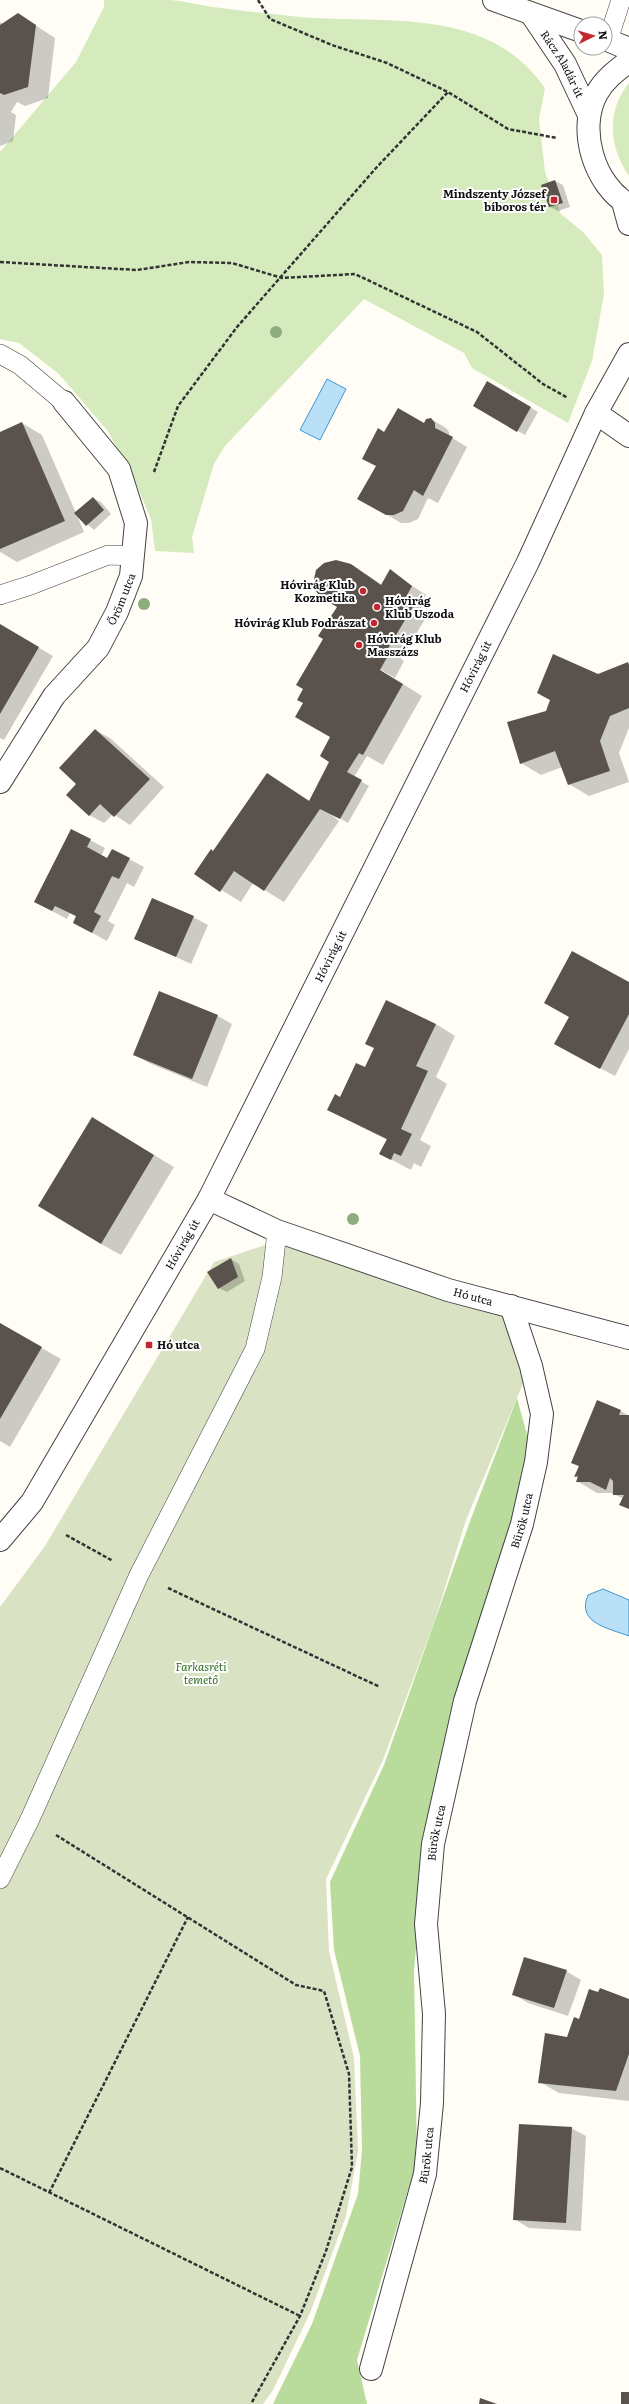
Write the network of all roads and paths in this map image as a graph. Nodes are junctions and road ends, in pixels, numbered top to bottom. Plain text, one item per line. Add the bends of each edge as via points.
1 (258, 0) edge
2 (494, 0) edge
3 (622, 0) edge
4 (532, 16) junction
5 (613, 22) edge
6 (573, 29) edge
7 (613, 42) edge
8 (629, 49) edge
9 (629, 61) edge
10 (448, 92) junction
11 (589, 115) junction
12 (589, 144) junction
13 (626, 203) edge
14 (629, 224) edge
15 (0, 262) edge
16 (282, 278) junction
17 (0, 354) edge
18 (629, 354) edge
19 (64, 402) joint
20 (596, 414) junction
21 (629, 436) edge
22 (153, 476) dead end
23 (133, 556) junction
24 (0, 595) edge
25 (0, 782) edge
26 (209, 1199) junction
27 (278, 1231) junction
28 (511, 1306) junction
29 (629, 1338) edge
30 (66, 1535) dead end
31 (0, 1540) edge
32 (139, 1575) junction
33 (380, 1687) dead end
34 (30, 1819) junction
35 (0, 1879) edge
36 (188, 1917) junction
37 (0, 2168) edge
38 (49, 2193) junction
39 (300, 2316) junction
40 (371, 2369) dead end
41 (251, 2404) edge

1 - 10 path via 270,18 332,45 387,63
2 - 4 street, Rácz Aladár út
3 - 5 lane
4 - 6 street, Rácz Aladár út
4 - 11 street, Rácz Aladár út via 565,64
7 - 8 street
9 - 11 street via 606,79 596,95
10 - 12 path via 508,129
10 - 16 path via 376,168
11 - 12 street
12 - 13 street via 600,174
13 - 14 street
15 - 16 path via 136,270 189,262 232,263
16 - 20 path via 355,274 477,332 543,384
16 - 22 path via 237,327 178,406
17 - 19 lane via 20,365
18 - 20 street, Hóvirág út
19 - 23 street, Öröm utca via 119,469 136,523
20 - 21 street
20 - 26 street, Hóvirág út via 528,562
23 - 24 lane via 108,555
23 - 25 street, Öröm utca via 131,576 126,590 98,648 54,696
26 - 27 street, Hó utca
26 - 31 street, Hóvirág út via 32,1502
27 - 28 street, Hó utca via 448,1290
27 - 32 lane via 272,1277 255,1349
28 - 29 street, Hó utca
28 - 40 street, Bürök utca via 531,1366 542,1414 536,1462 522,1524 464,1701 432,1844 426,1924 434,2022 432,2103 425,2174
30 - 32 path
32 - 33 path
32 - 34 lane
34 - 35 lane
34 - 36 path
36 - 38 path
36 - 39 path via 296,1985 324,1991 349,2074 352,2167 326,2251
37 - 38 path
38 - 39 path
39 - 41 path

